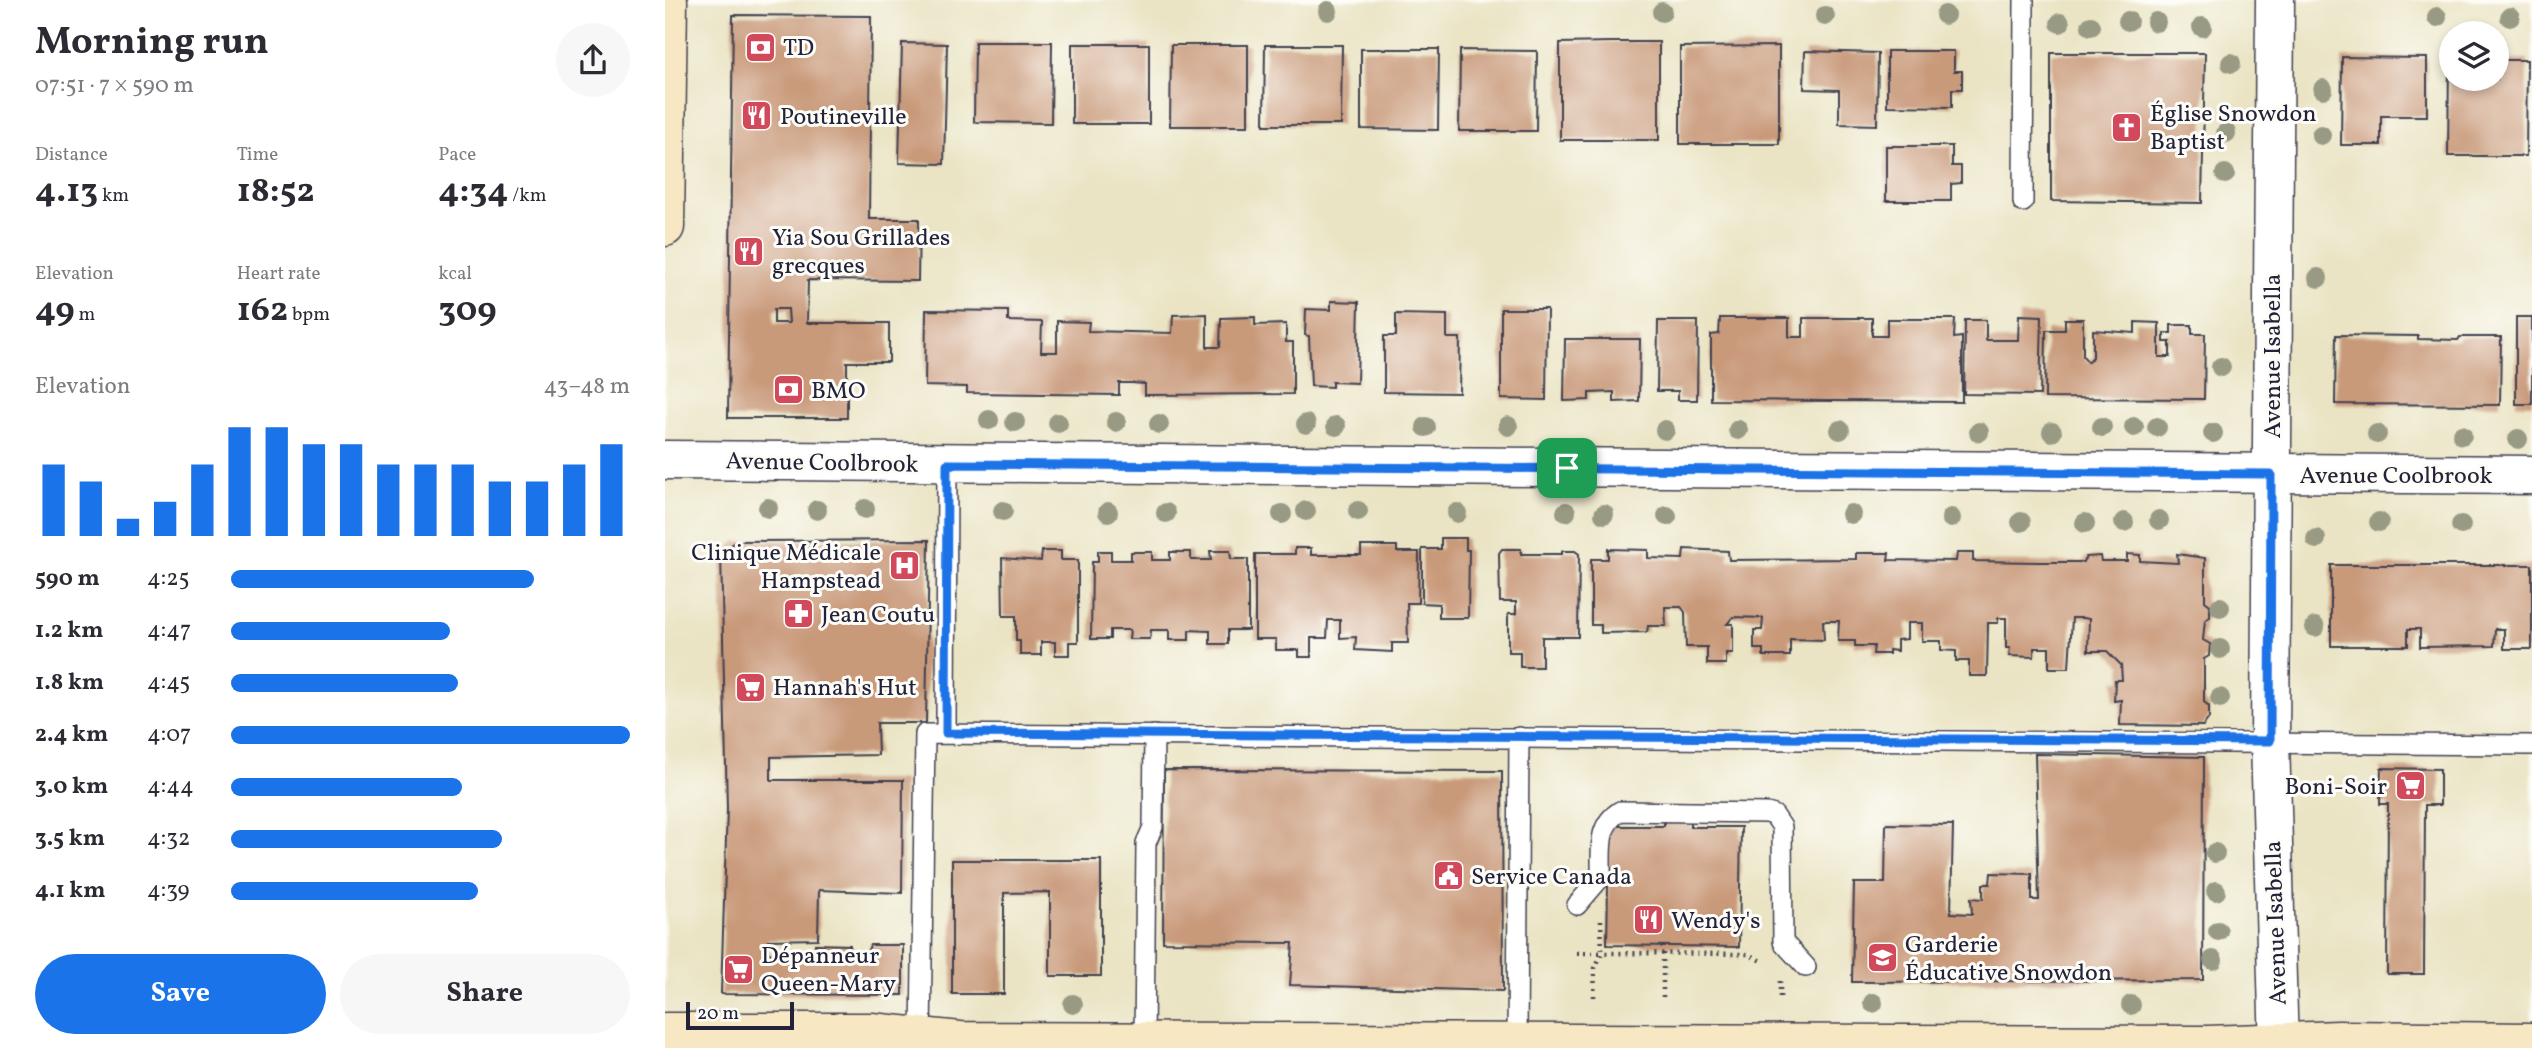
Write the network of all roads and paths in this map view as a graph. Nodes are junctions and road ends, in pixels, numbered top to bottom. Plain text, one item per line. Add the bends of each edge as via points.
1 (669, 0) edge
2 (2024, 0) edge
3 (2275, 0) edge
4 (2023, 202) dead end
5 (665, 227) edge
6 (665, 460) edge
7 (947, 464) junction
8 (2271, 474) junction
9 (2532, 475) edge
10 (946, 733) junction
11 (1154, 735) junction
12 (1519, 737) junction
13 (2270, 741) junction
14 (2532, 745) edge
15 (1577, 905) dead end
16 (1601, 908) dead end
17 (1663, 946) dead end
18 (1577, 953) dead end
19 (1602, 953) junction
20 (1663, 953) junction
21 (1769, 967) dead end
22 (1806, 967) dead end
23 (1780, 973) dead end
24 (1594, 996) dead end
25 (1663, 997) dead end
26 (1780, 997) dead end
27 (669, 1029) edge
28 (921, 1037) junction
29 (1144, 1042) junction
30 (1517, 1042) junction
31 (2532, 1042) edge
32 (2278, 1045) edge

1 - 5 main road
2 - 4 lane
3 - 8 street, Avenue Isabella
6 - 7 street, Avenue Coolbrook
7 - 8 street, Avenue Coolbrook
7 - 10 lane
8 - 9 street, Avenue Coolbrook
8 - 13 street, Avenue Isabella
10 - 11 lane
10 - 28 lane via 925,734
11 - 12 lane
11 - 29 lane via 1153,827 1146,843
12 - 13 lane
12 - 30 lane
13 - 14 lane
13 - 32 street, Avenue Isabella
15 - 22 lane via 1601,877 1602,832 1605,823 1620,811 1767,813 1780,821 1783,835 1783,942
16 - 19 path
17 - 20 path
18 - 19 path
19 - 20 path
19 - 24 path via 1595,968
20 - 21 path via 1748,954
20 - 25 path
23 - 26 path
27 - 28 main road
28 - 29 main road
29 - 30 main road
30 - 32 main road
31 - 32 main road

